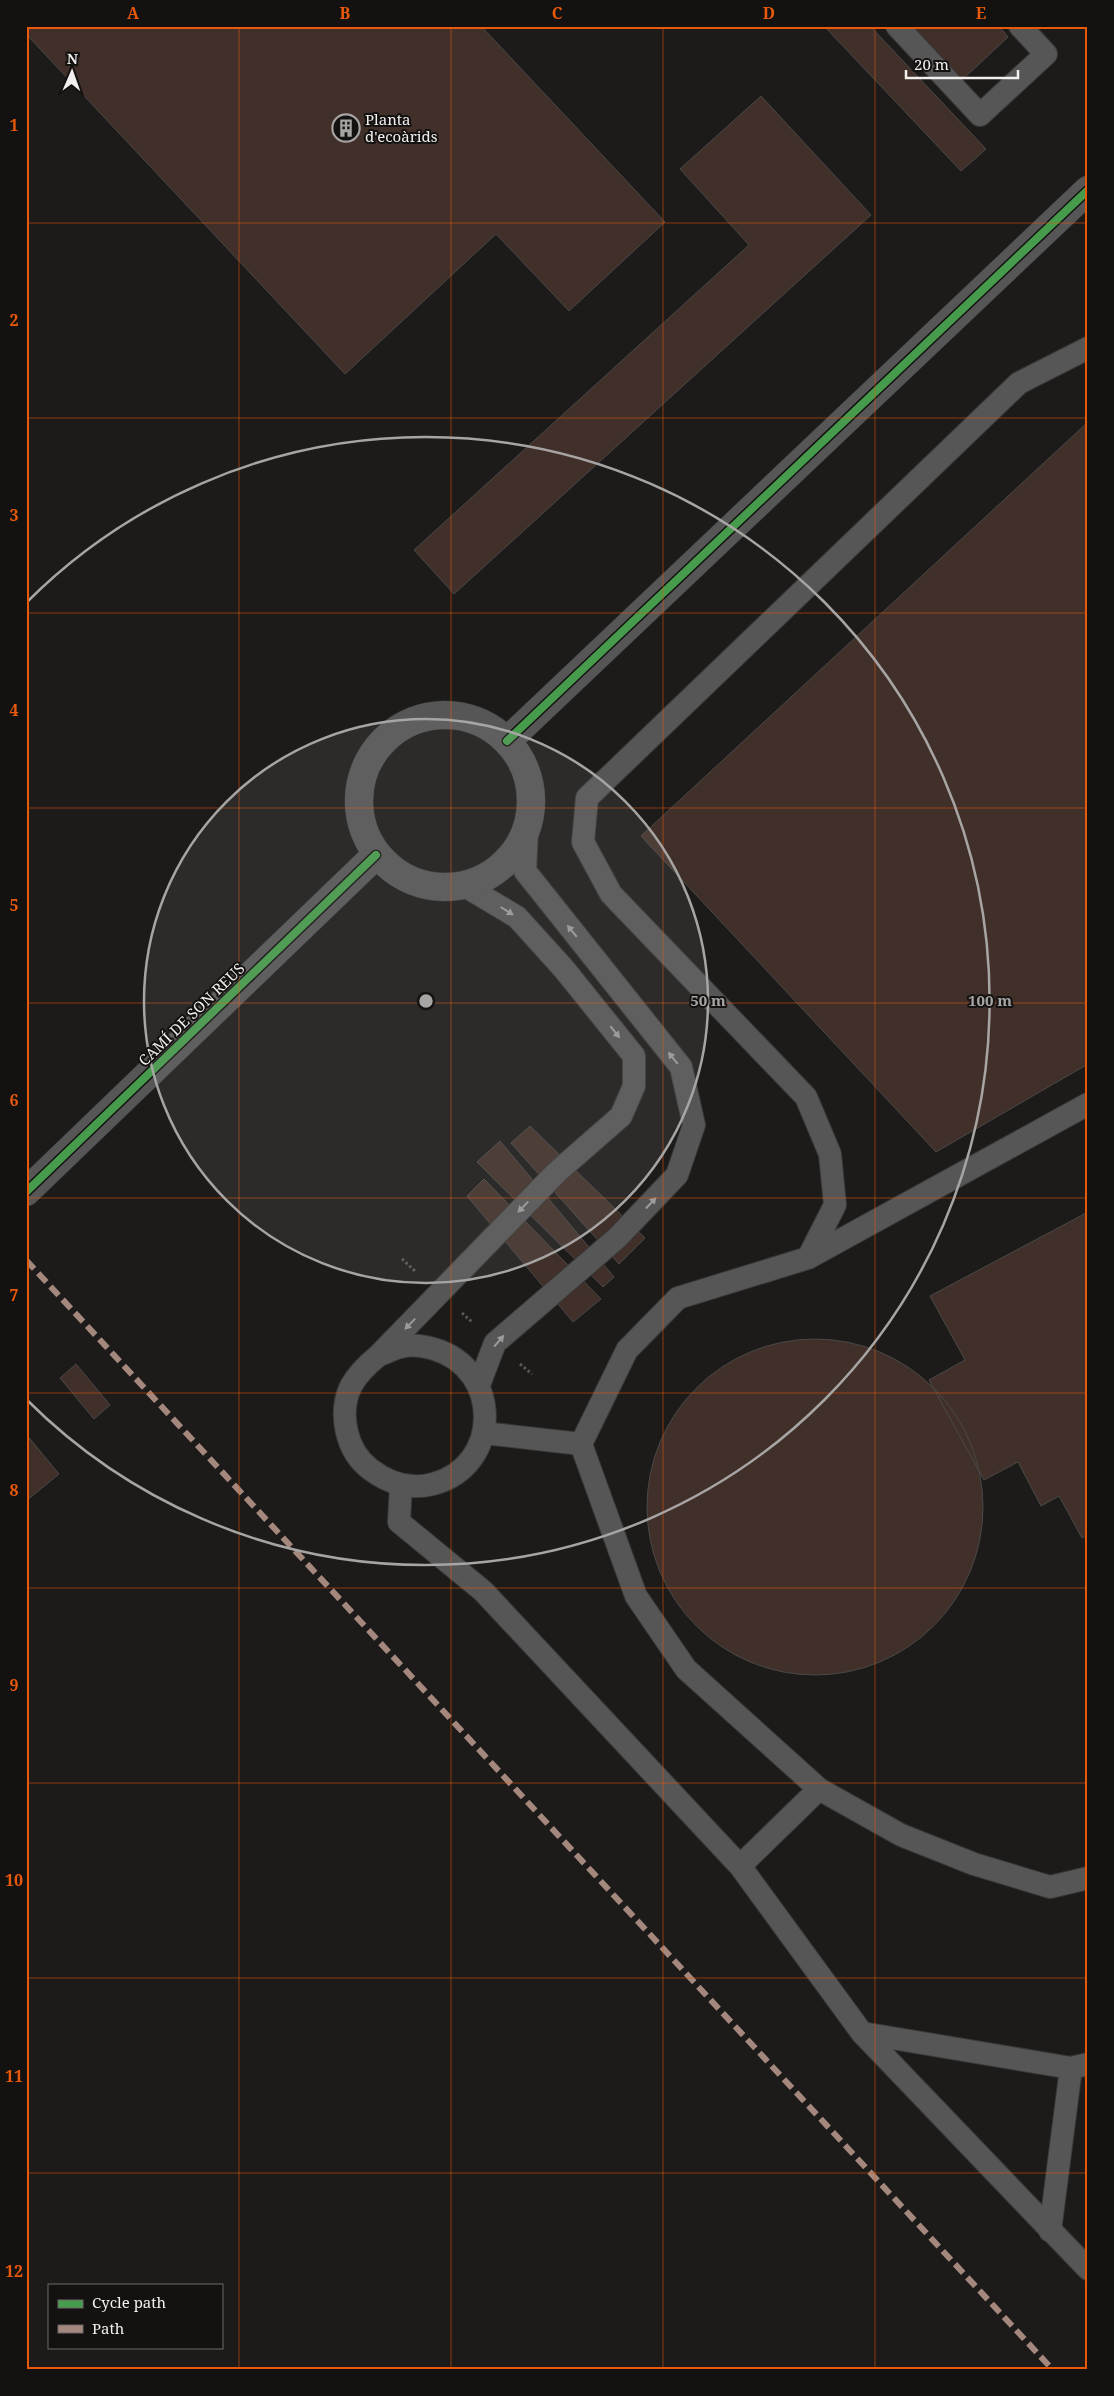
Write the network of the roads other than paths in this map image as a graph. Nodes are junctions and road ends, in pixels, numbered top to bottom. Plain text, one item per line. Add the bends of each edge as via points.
1 (896, 26) edge
2 (1020, 26) edge
3 (1088, 190) edge
4 (1088, 348) edge
5 (507, 740) junction
6 (527, 830) junction
7 (376, 855) junction
8 (466, 886) junction
9 (1088, 1104) edge
10 (26, 1192) edge
11 (808, 1258) junction
12 (379, 1355) junction
13 (479, 1384) junction
14 (484, 1433) junction
15 (581, 1444) junction
16 (402, 1485) junction
17 (819, 1789) junction
18 (740, 1866) junction
19 (1088, 1878) edge
20 (862, 2033) junction
21 (1080, 2066) edge
22 (1050, 2231) junction
23 (1088, 2269) edge

1 - 2 lane via 980,115 1046,54
3 - 5 street
4 - 11 lane via 1018,383 587,798 583,842 611,894 806,1097 830,1154 835,1205
5 - 6 street via 521,760 530,782 532,806
5 - 7 street via 488,726 465,717 441,714 417,719 395,730 370,756 360,780 357,806 363,832
6 - 8 street via 514,855 492,875
13 -> 6 lane via 495,1342 617,1238 677,1175 694,1125 681,1067 525,871
7 - 8 street via 394,872 416,884 441,888
7 - 10 street, CAMÍ DE SON REUS
8 -> 12 lane via 517,918 564,969 634,1056 634,1086 621,1116 557,1172
9 - 11 lane
11 - 15 lane via 678,1298 627,1350
12 - 13 lane via 401,1347 424,1346 446,1353 465,1366
12 - 16 lane via 351,1386 345,1407 345,1428 352,1448 364,1465 381,1478
13 - 14 lane via 486,1408
14 - 15 lane
14 - 16 lane via 476,1453 462,1469 444,1481 423,1486
15 - 17 lane via 636,1596 686,1669
16 - 18 lane via 399,1522 483,1591
17 - 18 lane
17 - 19 lane via 901,1834 974,1864 1050,1887
18 - 20 lane
20 - 21 lane
20 - 22 lane
21 - 22 lane
22 - 23 lane

